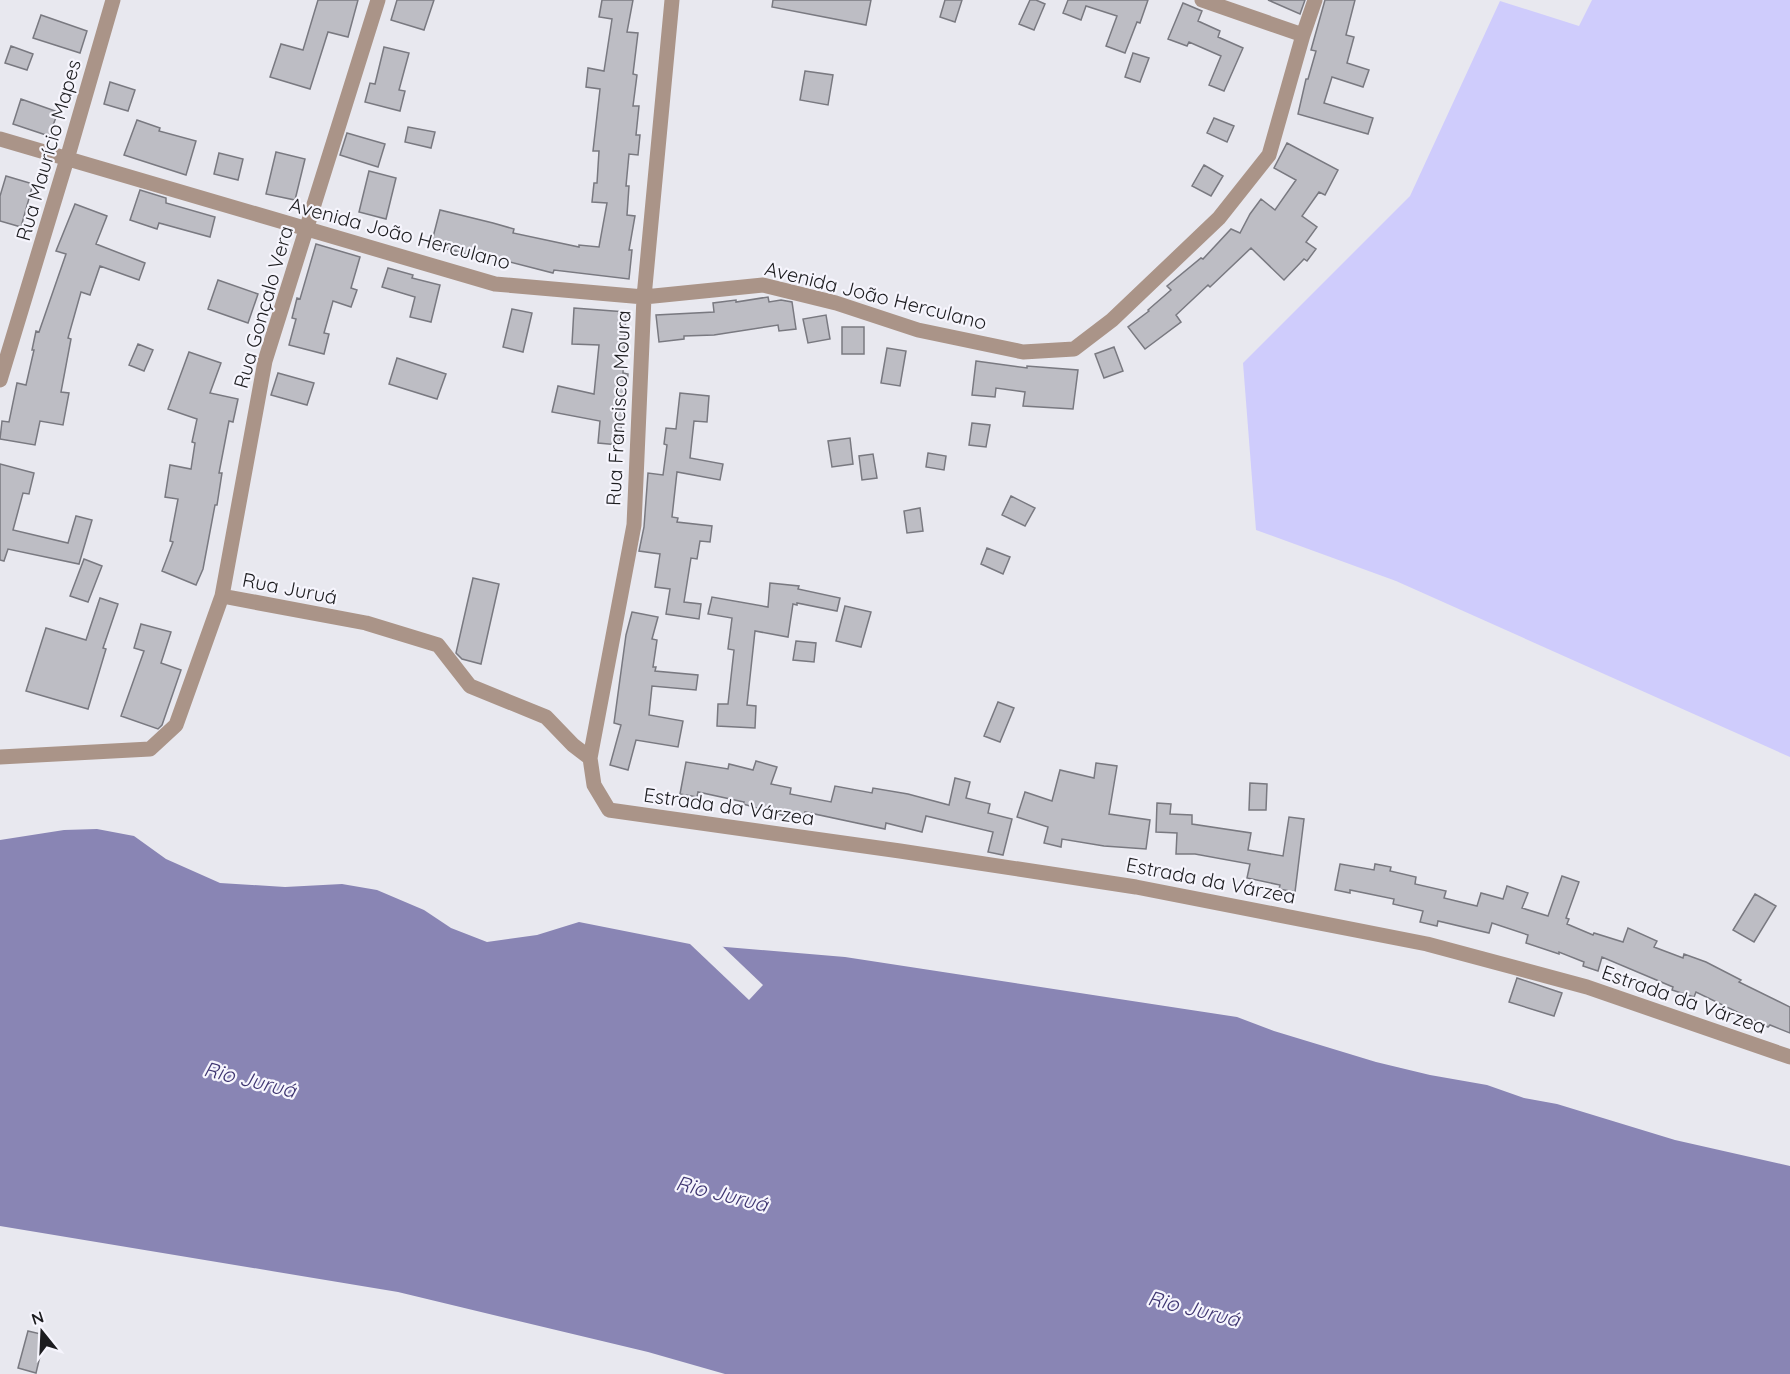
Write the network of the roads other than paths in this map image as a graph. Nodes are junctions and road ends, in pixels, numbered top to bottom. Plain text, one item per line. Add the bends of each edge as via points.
1 (113, 0) edge
2 (378, 0) edge
3 (672, 0) edge
4 (1202, 0) edge
5 (1315, 0) edge
6 (1303, 35) junction
7 (0, 140) edge
8 (68, 159) junction
9 (307, 230) junction
10 (645, 297) junction
11 (0, 380) edge
12 (222, 596) junction
13 (0, 757) edge
14 (590, 758) junction
15 (609, 810) joint
16 (1790, 1057) edge

1 - 8 street, Rua Maurício Mapes
2 - 9 street, Rua Gonçalo Vera
3 - 10 street, Rua Francisco Moura
4 - 6 street
5 - 6 street, Avenida João Herculano
6 - 10 street, Avenida João Herculano via 1269,155 1219,218 1112,320 1074,349 1023,352 918,330 836,303 763,285
7 - 8 street, Avenida João Herculano
8 - 9 street, Avenida João Herculano
8 - 11 street, Rua Maurício Mapes
9 - 10 street, Avenida João Herculano via 495,284
9 - 12 street, Rua Gonçalo Vera via 265,361
10 - 14 street, Rua Francisco Moura via 634,525
12 - 13 street, Rua Juruá via 176,725 150,749
12 - 14 street, Rua Juruá via 366,623 438,645 470,686 546,717
14 - 15 street, Rua Francisco Moura via 594,785
15 - 16 street, Estrada da Várzea via 1136,887 1427,944 1587,987

